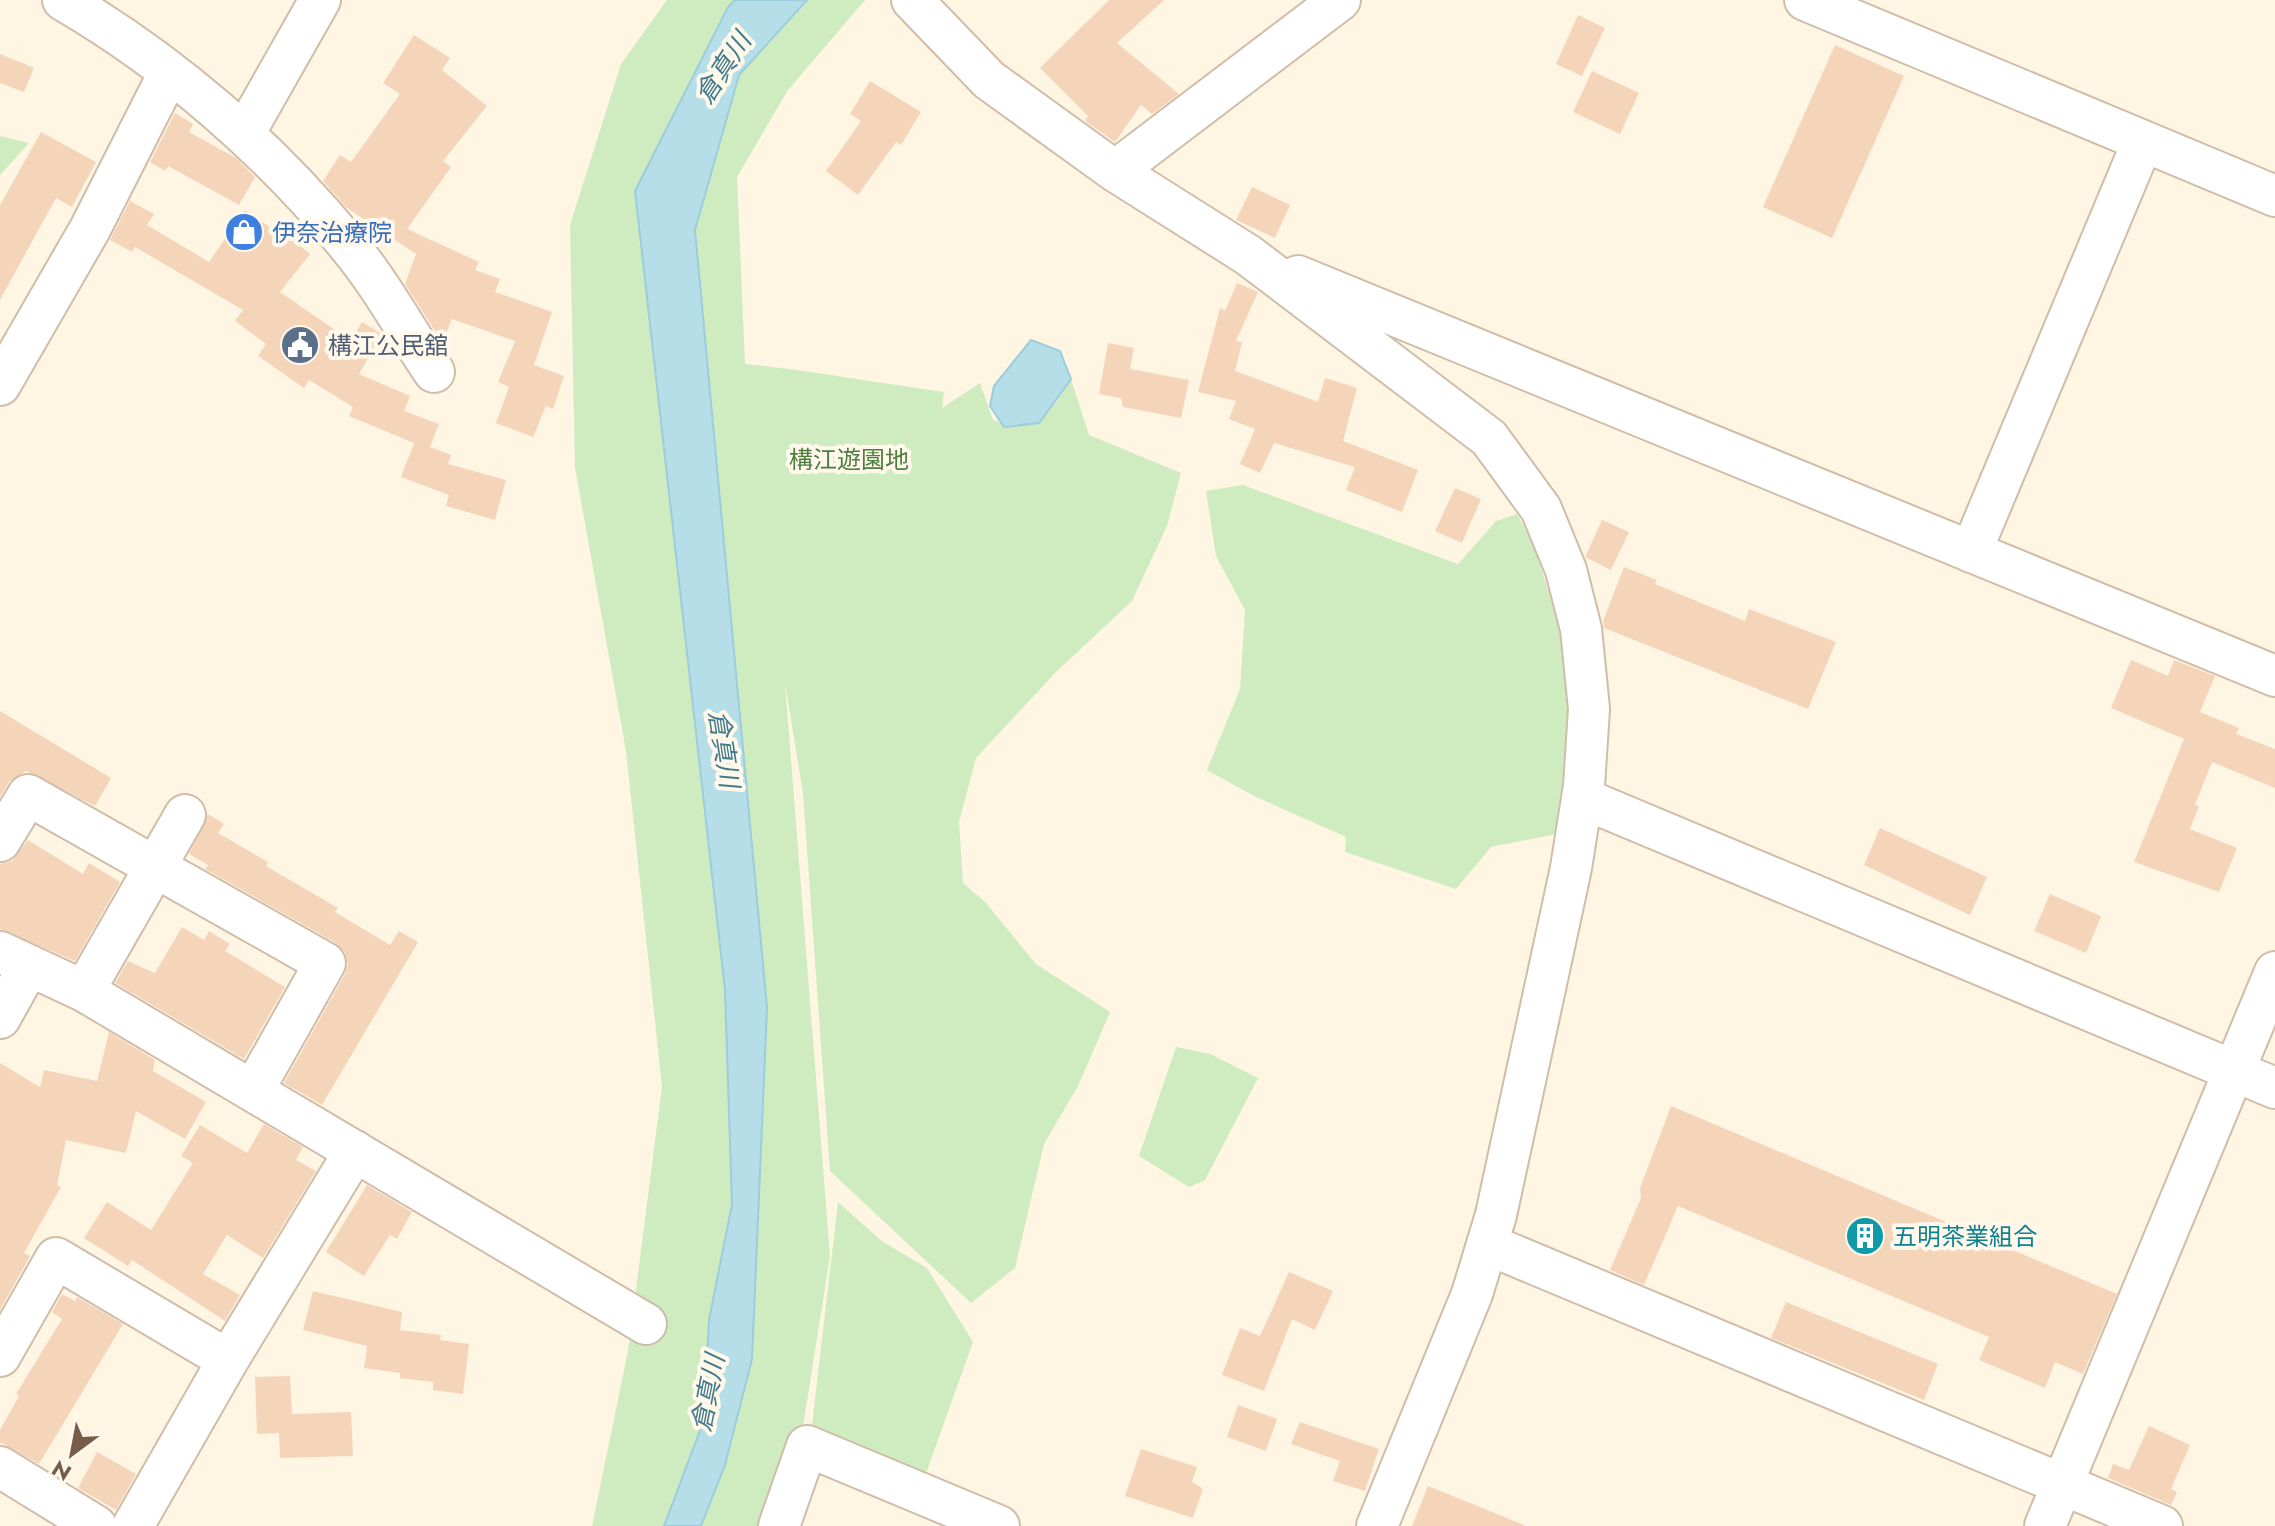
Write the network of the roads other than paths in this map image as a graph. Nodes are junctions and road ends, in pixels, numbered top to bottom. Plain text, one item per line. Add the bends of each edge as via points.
1 (63, 0) edge
2 (320, 0) edge
3 (912, 0) edge
4 (1340, 0) edge
5 (1805, 0) edge
6 (169, 73) junction
7 (244, 134) junction
8 (2143, 141) junction
9 (1115, 171) junction
10 (2275, 196) edge
11 (1248, 255) junction
12 (434, 372) dead end
13 (0, 385) edge
14 (1971, 552) junction
15 (2275, 676) edge
16 (1582, 798) junction
17 (185, 815) dead end
18 (0, 841) edge
19 (153, 866) junction
20 (15, 959) edge
21 (2275, 972) edge
22 (84, 991) junction
23 (0, 1018) edge
24 (2234, 1070) junction
25 (2275, 1088) edge
26 (253, 1091) junction
27 (355, 1151) junction
28 (1487, 1244) junction
29 (646, 1324) dead end
30 (0, 1356) edge
31 (228, 1360) junction
32 (0, 1467) edge
33 (2062, 1485) junction
34 (96, 1526) edge
35 (133, 1526) edge
36 (779, 1526) edge
37 (999, 1526) edge
38 (1377, 1526) edge
39 (2045, 1526) edge
40 (2162, 1526) edge

1 - 6 street
2 - 7 street
3 - 9 street via 989,80
4 - 9 street
5 - 8 street
6 - 7 street
6 - 13 street via 90,229
7 - 12 street via 351,248
8 - 10 street
8 - 14 street
9 - 11 street
11 - 14 street
11 - 16 street via 1489,438 1541,509 1566,570 1581,629 1589,709
14 - 15 street
16 - 24 street
16 - 28 street
17 - 19 street
18 - 19 street via 28,795
19 - 22 street
19 - 26 street via 325,963
20 - 22 street
20 - 23 street
21 - 24 street
22 - 26 street
24 - 25 street
24 - 33 street
26 - 27 street
27 - 29 street
27 - 31 street
28 - 33 street
28 - 38 street via 1472,1294
30 - 31 street via 56,1258
31 - 35 street
32 - 34 street
33 - 39 street
33 - 40 street
36 - 37 street via 807,1446

